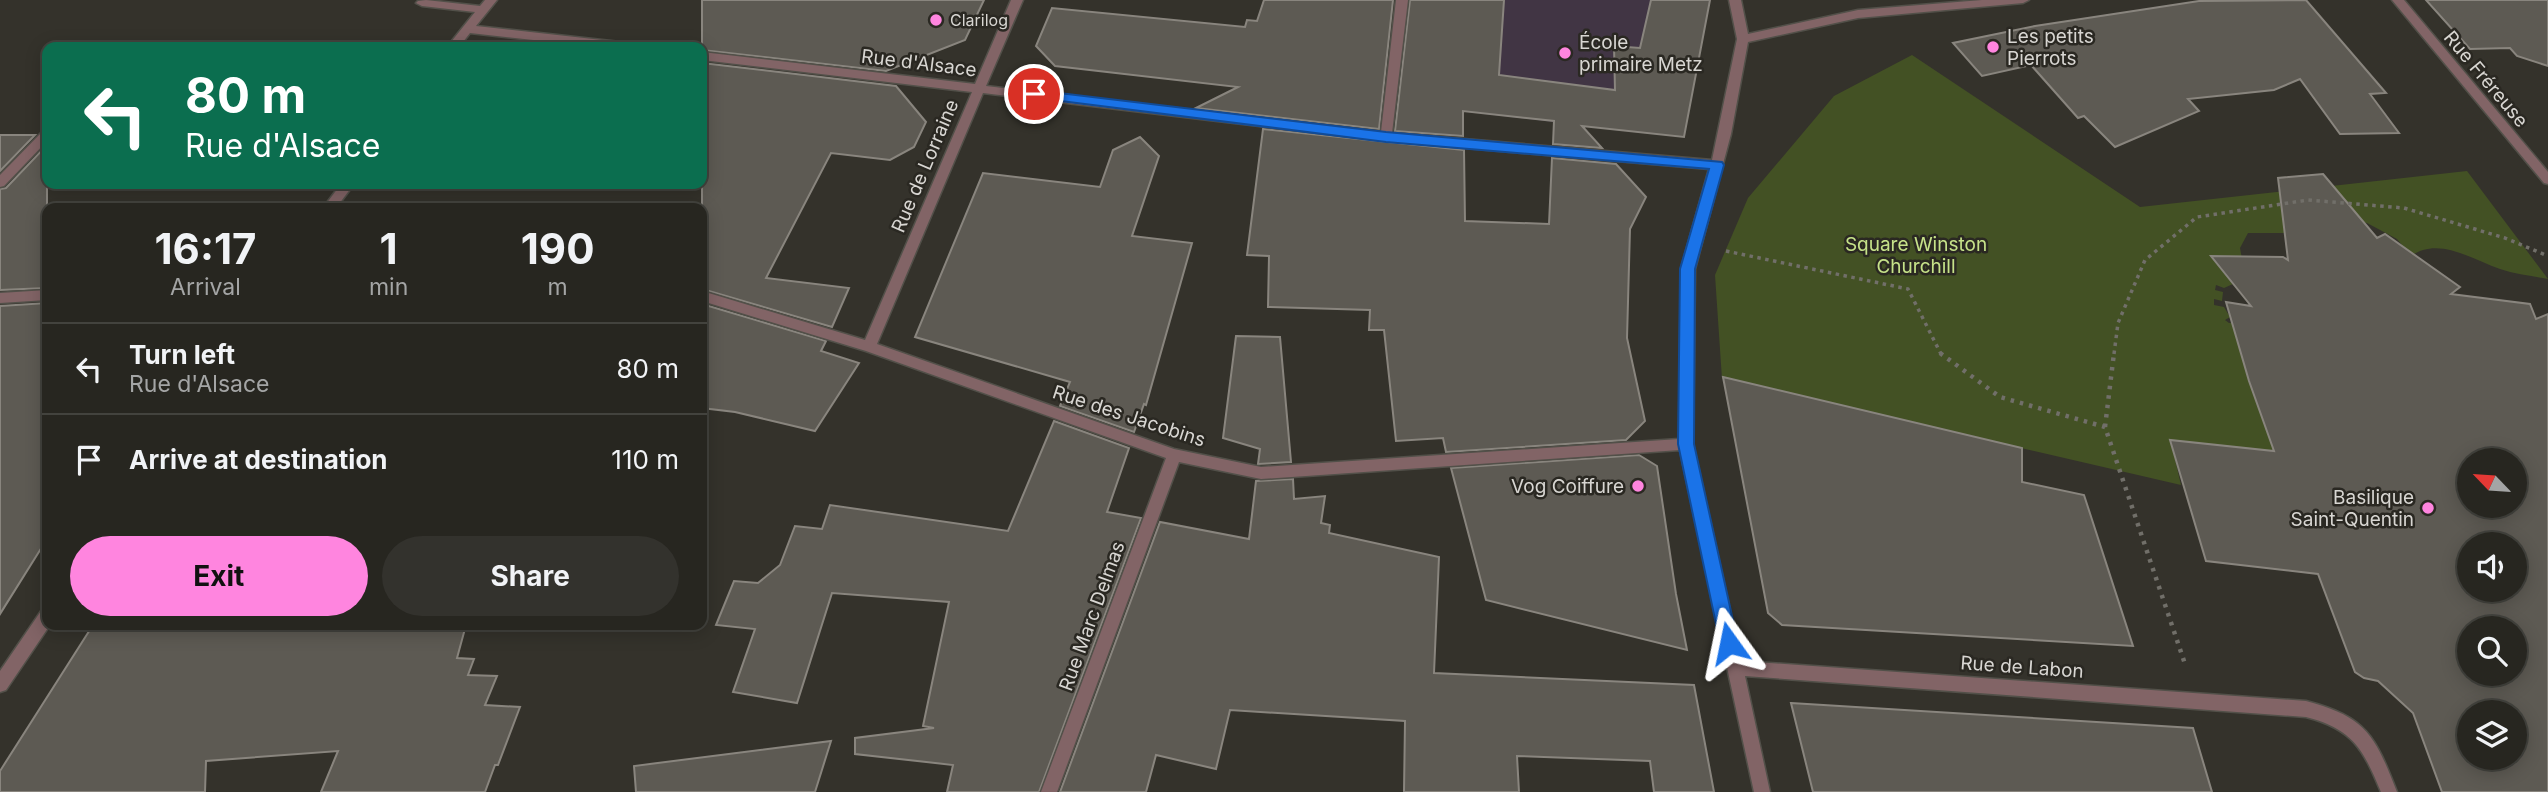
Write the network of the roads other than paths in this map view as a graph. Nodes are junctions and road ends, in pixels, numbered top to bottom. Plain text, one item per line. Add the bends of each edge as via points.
1 (491, 0) edge
2 (1017, 0) edge
3 (1402, 0) edge
4 (1734, 0) edge
5 (2023, 0) edge
6 (2398, 0) edge
7 (422, 3) dead end
8 (484, 10) junction
9 (468, 29) junction
10 (1743, 39) junction
11 (457, 42) edge
12 (584, 42) edge
13 (707, 57) edge
14 (980, 88) junction
15 (1386, 137) junction
16 (42, 140) edge
17 (1717, 165) junction
18 (2548, 180) edge
19 (0, 183) edge
20 (42, 295) edge
21 (0, 298) edge
22 (707, 298) edge
23 (869, 347) junction
24 (1686, 444) junction
25 (1174, 455) junction
26 (42, 623) edge
27 (1735, 668) junction
28 (0, 685) edge
29 (1049, 792) edge
30 (1762, 792) edge
31 (2389, 792) edge

1 - 8 street
2 - 14 street, Rue de Lorraine
3 - 15 street
4 - 10 street
5 - 10 street via 1858,14
6 - 18 street, Rue Fréreuse
7 - 8 street
8 - 9 street
9 - 11 street
9 - 12 street
10 - 17 street
13 - 14 street, Rue d'Alsace
14 - 15 street, Rue d'Alsace
14 - 23 street, Rue de Lorraine
15 - 17 street, Rue d'Alsace
16 - 19 street
17 - 24 street via 1688,269
20 - 21 street
22 - 23 street, Rue des Jacobins
23 - 25 street, Rue des Jacobins
24 - 25 street, Rue des Jacobins via 1261,474
24 - 27 street
25 - 29 street, Rue Marc Delmas
26 - 28 street
27 - 30 street
27 - 31 street, Rue de Labon via 2306,709 2335,716 2370,743

